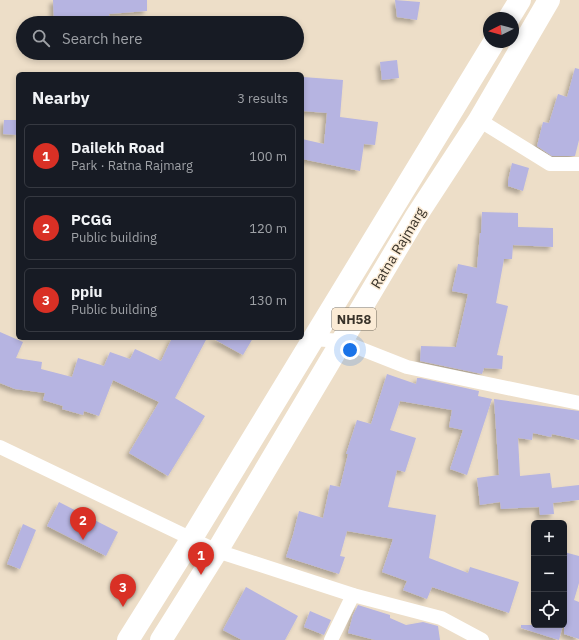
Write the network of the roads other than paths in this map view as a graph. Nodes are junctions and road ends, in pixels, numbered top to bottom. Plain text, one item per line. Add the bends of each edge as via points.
1 (520, 0) edge
2 (549, 0) edge
3 (513, 12) edge
4 (490, 48) edge
5 (478, 120) junction
6 (579, 164) edge
7 (313, 339) junction
8 (341, 341) junction
9 (579, 403) edge
10 (0, 447) edge
11 (192, 538) junction
12 (217, 551) junction
13 (353, 595) junction
14 (128, 640) edge
15 (161, 640) edge
16 (331, 640) edge
17 (482, 640) edge

1 - 3 main road
2 - 5 main road, Ratna Rajmarg / NH58
4 - 7 main road, Ratna Rajmarg / NH58
5 - 6 street via 550,164
5 - 8 main road, Ratna Rajmarg / NH58
7 - 8 street
7 - 11 main road, Ratna Rajmarg / NH58
8 - 9 street via 407,367
8 - 12 main road, Ratna Rajmarg / NH58
10 - 11 street
11 - 12 street
11 - 14 main road, Ratna Rajmarg / NH58
12 - 13 street
12 - 15 main road, Ratna Rajmarg / NH58
13 - 16 street
13 - 17 street via 441,618

